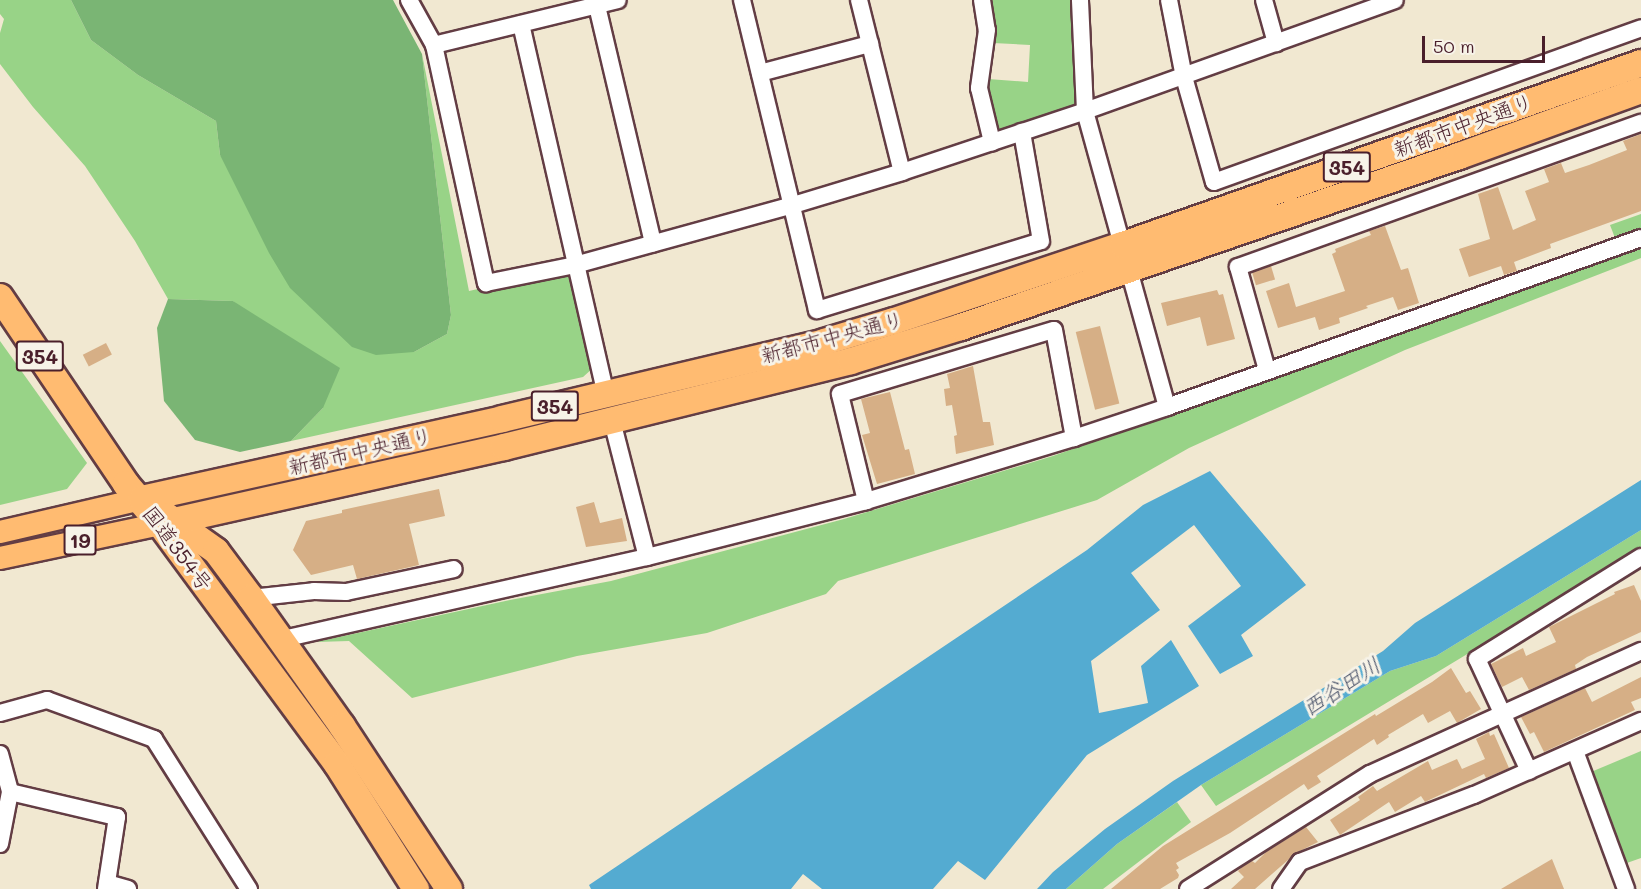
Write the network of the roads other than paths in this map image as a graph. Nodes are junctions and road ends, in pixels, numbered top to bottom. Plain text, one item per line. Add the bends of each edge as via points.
1 (409, 0) edge
2 (618, 0) edge
3 (742, 0) edge
4 (858, 0) edge
5 (982, 0) edge
6 (1080, 0) edge
7 (1169, 0) edge
8 (1264, 0) edge
9 (1395, 0) edge
10 (1362, 5) edge
11 (597, 6) junction
12 (520, 24) junction
13 (1641, 28) edge
14 (1276, 43) junction
15 (870, 44) junction
16 (435, 45) junction
17 (1641, 63) edge
18 (760, 73) junction
19 (1184, 77) junction
20 (1641, 90) edge
21 (1085, 111) junction
22 (1641, 123) edge
23 (1022, 132) junction
24 (992, 142) junction
25 (902, 172) junction
26 (793, 205) junction
27 (1641, 238) edge
28 (653, 243) junction
29 (1126, 257) junction
30 (575, 265) junction
31 (0, 297) edge
32 (1268, 370) junction
33 (606, 394) junction
34 (1167, 406) junction
35 (612, 421) junction
36 (1074, 438) junction
37 (142, 499) junction
38 (866, 501) junction
39 (168, 522) junction
40 (0, 532) edge
41 (647, 557) junction
42 (1641, 557) edge
43 (0, 558) edge
44 (454, 569) dead end
45 (251, 598) junction
46 (283, 639) junction
47 (1641, 651) edge
48 (0, 713) edge
49 (1502, 714) junction
50 (1641, 722) edge
51 (1575, 751) junction
52 (0, 754) edge
53 (1529, 771) junction
54 (10, 792) junction
55 (0, 844) edge
56 (107, 886) edge
57 (128, 889) edge
58 (249, 889) edge
59 (416, 889) edge
60 (449, 889) edge
61 (1188, 889) edge
62 (1281, 889) edge
63 (1626, 889) edge

1 - 16 street
2 - 11 street
3 - 18 street
4 - 15 street
5 - 24 street via 987,30 979,88
6 - 21 street
7 - 19 street
8 - 14 street
9 - 10 street
10 - 14 street
11 - 12 street
11 - 28 street
12 - 16 street
12 - 30 street
13 - 19 street via 1214,182
14 - 19 street
15 - 18 street
15 - 25 street
16 - 30 street via 486,283
17 - 29 highway, 新都市中央通り / 354
18 - 26 street
19 - 21 street
20 - 29 highway, 新都市中央通り / 354 via 1459,156
21 - 23 street
21 - 29 street
22 - 32 street via 1238,267
23 - 24 street
23 - 26 street via 1041,241 922,279 817,310
24 - 25 street
25 - 26 street
26 - 28 street
27 - 32 street
28 - 30 street
29 - 33 highway, 新都市中央通り / 354 via 844,336
29 - 34 street
29 - 35 highway, 新都市中央通り / 354 via 851,361
30 - 33 street
31 - 37 highway, 354 via 126,484
32 - 34 street
33 - 37 highway, 新都市中央通り / 354
34 - 36 street
35 - 39 highway, 新都市中央通り / 354
35 - 41 street
36 - 38 street
36 - 38 street via 1054,330 840,394
37 - 39 highway, 国道354号 / 354
37 - 40 main road, 新都市中央通り / 19
38 - 41 street
39 - 43 main road, 新都市中央通り / 19
39 - 45 highway, 国道354号 / 354 via 216,551
39 - 59 highway, 国道354号 / 354 via 337,764
41 - 46 street
42 - 49 street via 1477,659
44 - 45 street via 346,592 314,591
45 - 46 highway, 国道354号 / 354
46 - 60 highway, 国道354号 / 354
47 - 49 street
48 - 58 street via 47,700 154,739
49 - 53 street
49 - 61 street via 1370,774
50 - 51 street
51 - 53 street
51 - 63 street
52 - 54 street
53 - 62 street via 1300,862
54 - 55 street
54 - 56 street via 117,817
56 - 57 street

